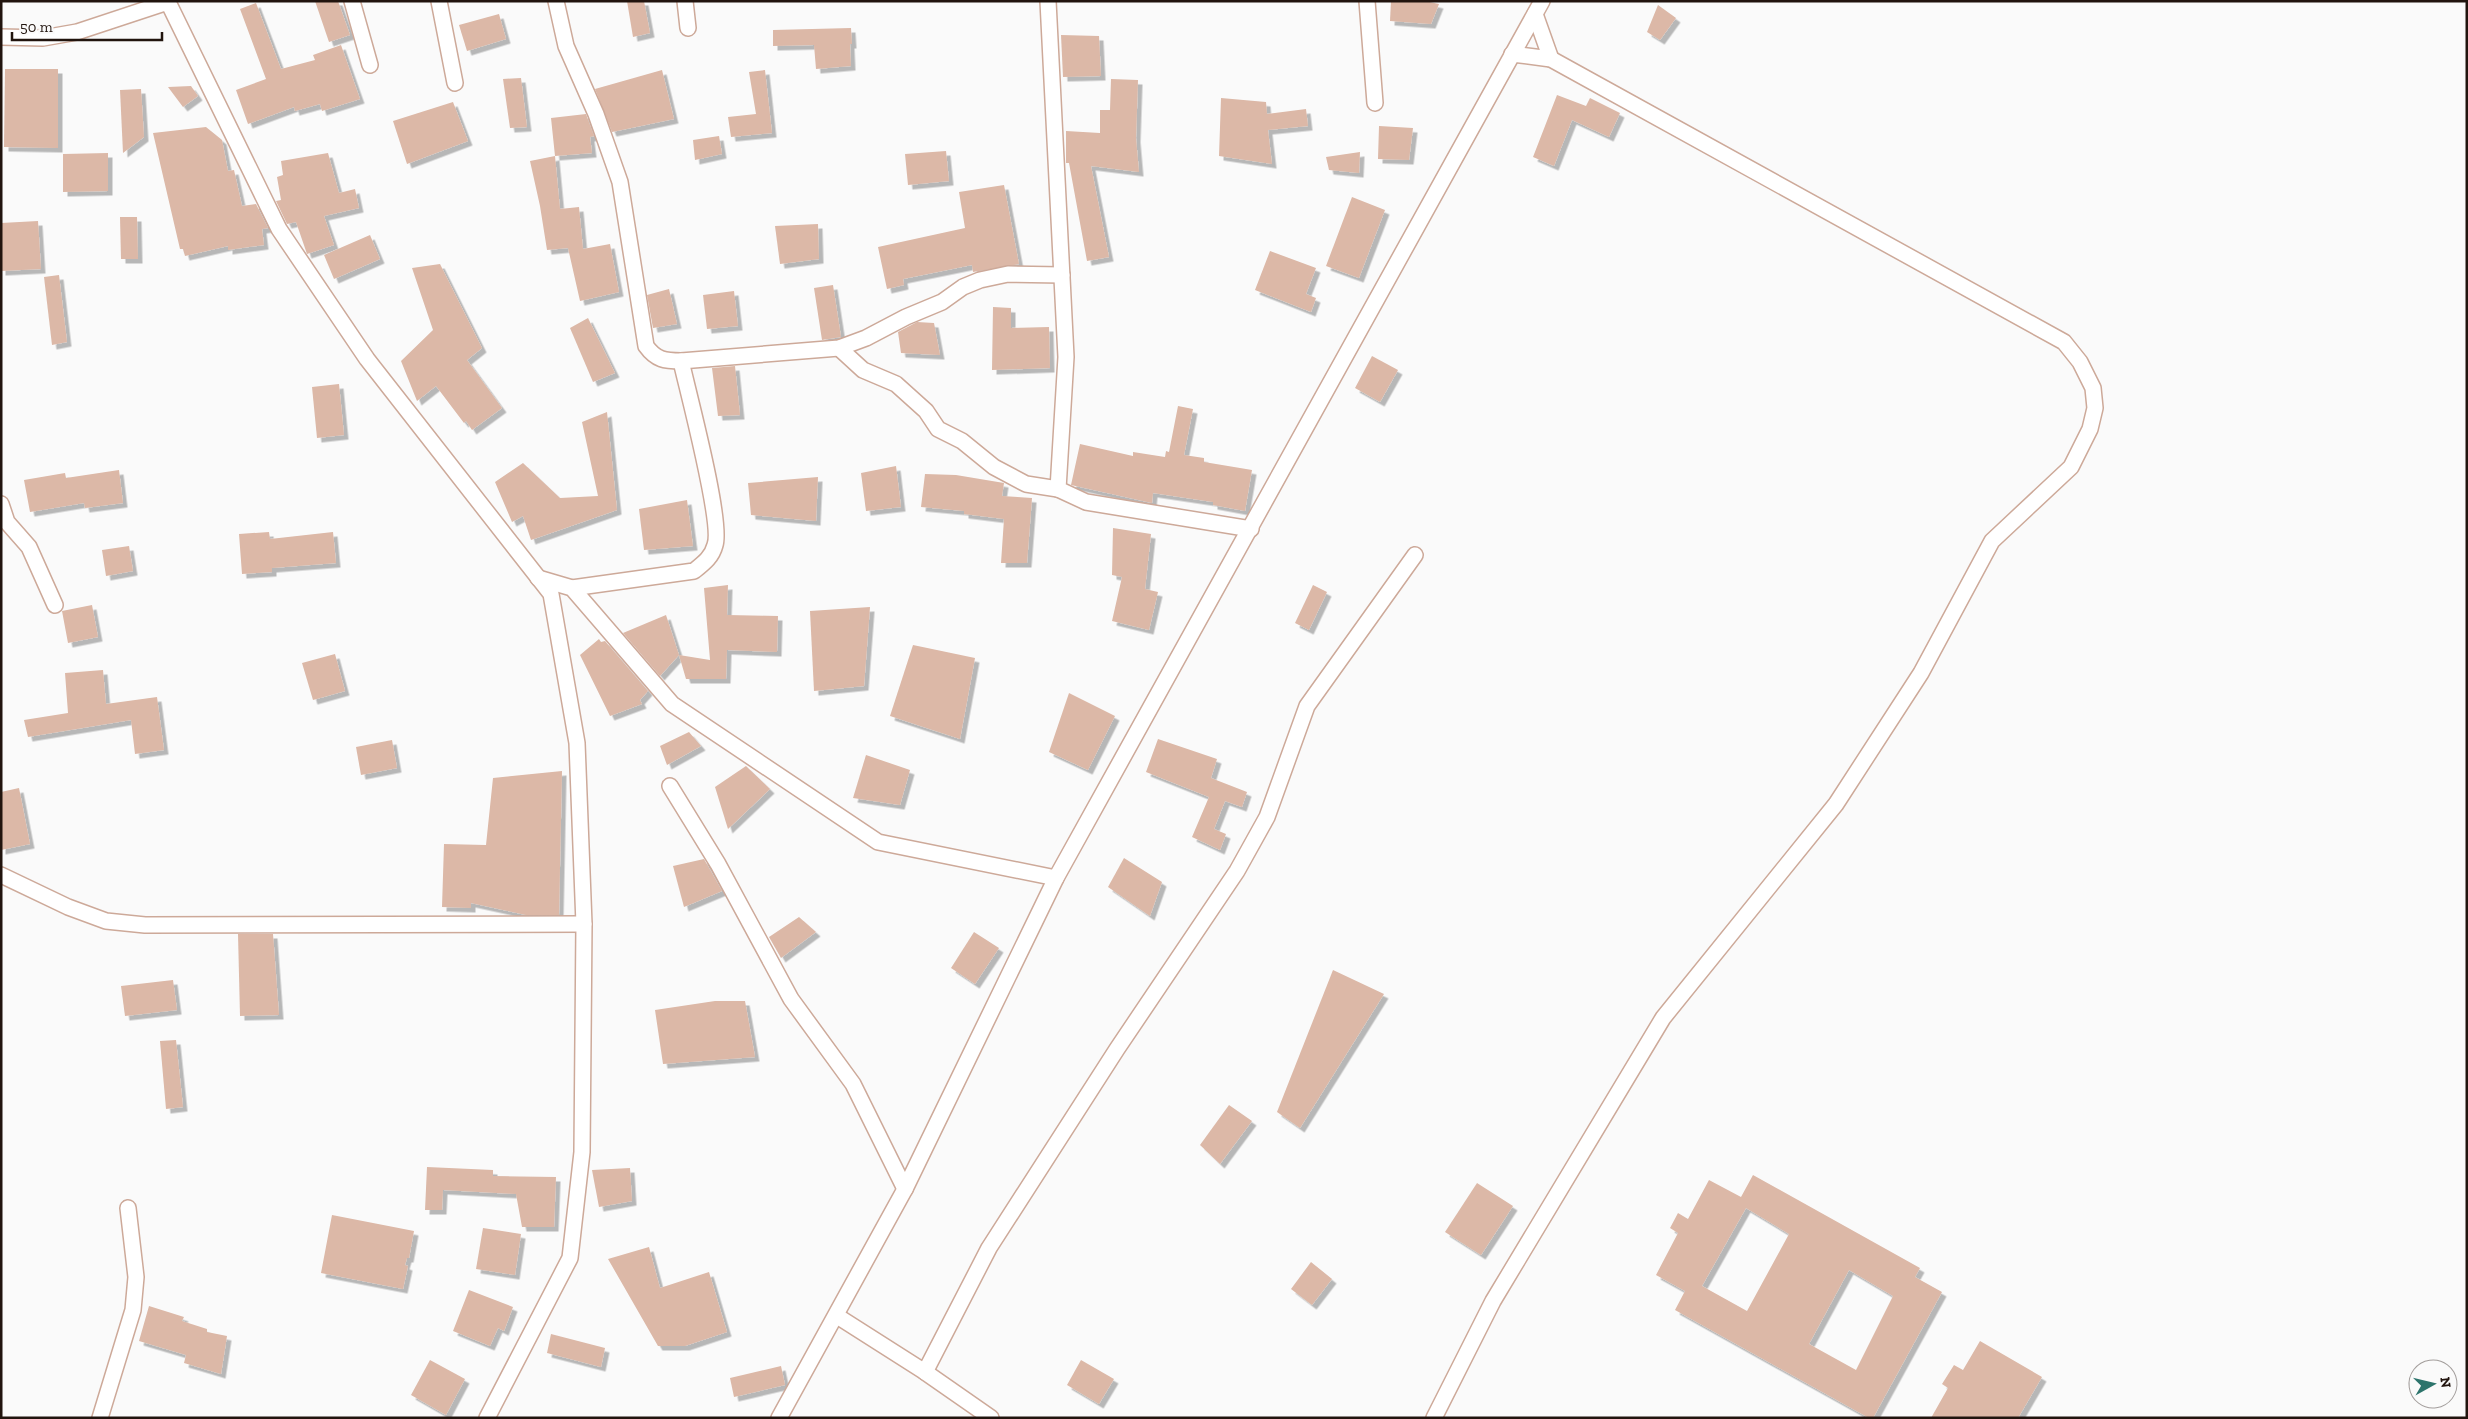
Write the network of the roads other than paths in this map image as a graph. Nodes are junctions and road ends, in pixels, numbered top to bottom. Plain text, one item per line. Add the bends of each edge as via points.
1 (352, 1) edge
2 (439, 1) edge
3 (556, 1) edge
4 (685, 1) edge
5 (1048, 1) edge
6 (1367, 1) edge
7 (169, 2) edge
8 (1539, 8) edge
9 (688, 28) dead end
10 (1, 37) edge
11 (1512, 54) junction
12 (1550, 59) junction
13 (370, 65) dead end
14 (455, 82) dead end
15 (1375, 103) dead end
16 (1062, 275) junction
17 (840, 348) junction
18 (681, 361) junction
19 (1058, 489) junction
20 (1, 504) edge
21 (1251, 528) junction
22 (1414, 555) dead end
23 (538, 578) junction
24 (572, 588) junction
25 (56, 605) dead end
26 (670, 786) dead end
27 (1, 875) edge
28 (1056, 878) junction
29 (584, 924) junction
30 (905, 1189) junction
31 (128, 1208) dead end
32 (837, 1316) junction
33 (925, 1372) junction
34 (100, 1418) edge
35 (487, 1418) edge
36 (779, 1418) edge
37 (991, 1418) edge
38 (1434, 1418) edge

1 - 13 street
2 - 14 street
3 - 18 street via 566,46 596,114 620,182 646,346 653,356 662,361
4 - 9 street
5 - 16 street
6 - 15 street
7 - 10 street via 77,32 43,38
7 - 23 street via 279,229 367,358
8 - 11 street
8 - 12 street
11 - 12 street
11 - 21 street
12 - 38 street via 2064,342 2080,362 2093,388 2095,408 2090,429 2072,467 1992,541 1921,673 1836,804 1663,1018 1493,1301
16 - 17 street via 1008,274 980,280 942,302
16 - 19 street via 1066,357
17 - 18 street
17 - 19 street via 863,370 896,384 921,406 938,429 962,442 994,467 1026,484
18 - 24 street via 715,516 716,544 708,560 694,571
19 - 21 street via 1086,502
20 - 25 street via 7,522 29,547
21 - 28 street
22 - 33 street via 1307,706 1267,817 1242,863 989,1248
23 - 24 street
23 - 29 street via 551,594 577,743
24 - 28 street via 672,704 878,842
26 - 30 street via 718,864 791,999 853,1084
27 - 29 street via 106,921 145,925
28 - 30 street
29 - 35 street via 582,1152 570,1258
30 - 32 street
31 - 34 street via 136,1277 133,1310
32 - 33 street
32 - 36 street
33 - 37 street

